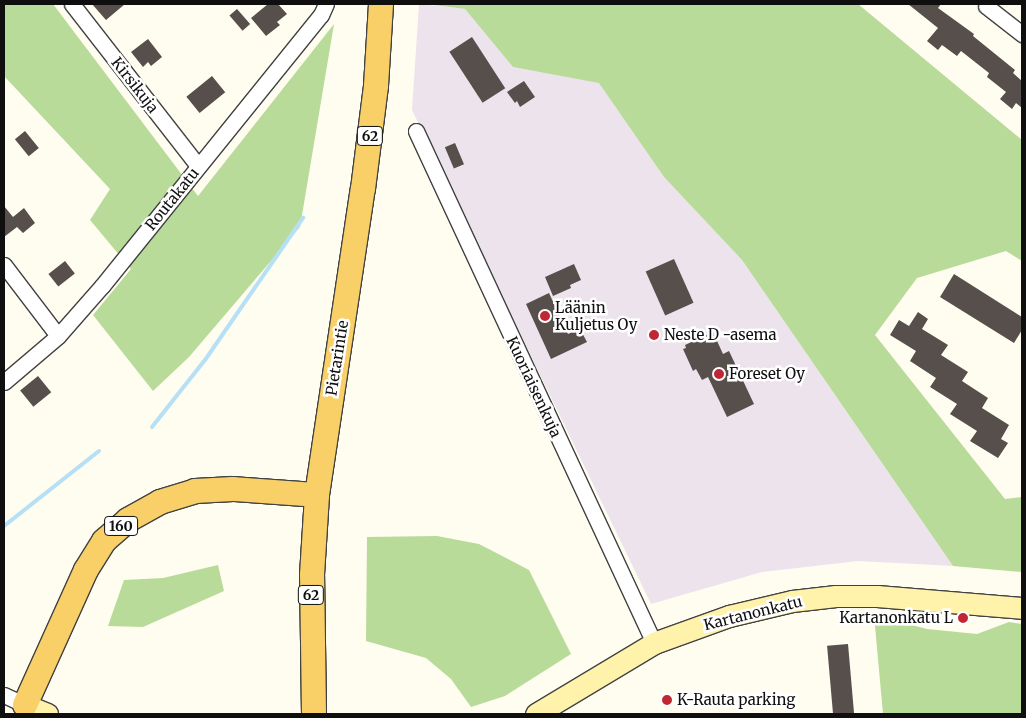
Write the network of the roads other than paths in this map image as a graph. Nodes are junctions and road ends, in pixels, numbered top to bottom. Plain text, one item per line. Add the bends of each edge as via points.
1 (72, 4) edge
2 (326, 4) edge
3 (381, 4) edge
4 (986, 6) dead end
5 (1022, 34) edge
6 (416, 131) dead end
7 (198, 166) junction
8 (4, 265) edge
9 (58, 336) junction
10 (4, 382) edge
11 (317, 495) junction
12 (1022, 608) edge
13 (654, 643) junction
14 (4, 695) edge
15 (25, 705) junction
16 (313, 705) edge
17 (47, 714) edge
18 (536, 714) edge

1 - 7 street, Kirsikuja
2 - 7 street, Routakatu via 321,15
3 - 11 main road, Pietarintie / 62 via 376,86 364,180
4 - 5 street
6 - 13 street, Kuoriaisenkuja
7 - 9 street, Routakatu
8 - 9 street
9 - 10 street, Routakatu
11 - 15 main road, 160 via 233,489 196,491 160,502 128,520 104,541 86,570
11 - 16 main road, Pietarintie / 62 via 312,575
12 - 13 main road, Kartanonkatu via 877,596 836,596 792,601 729,616
13 - 18 main road, Kartanonkatu
14 - 15 street
15 - 17 main road

